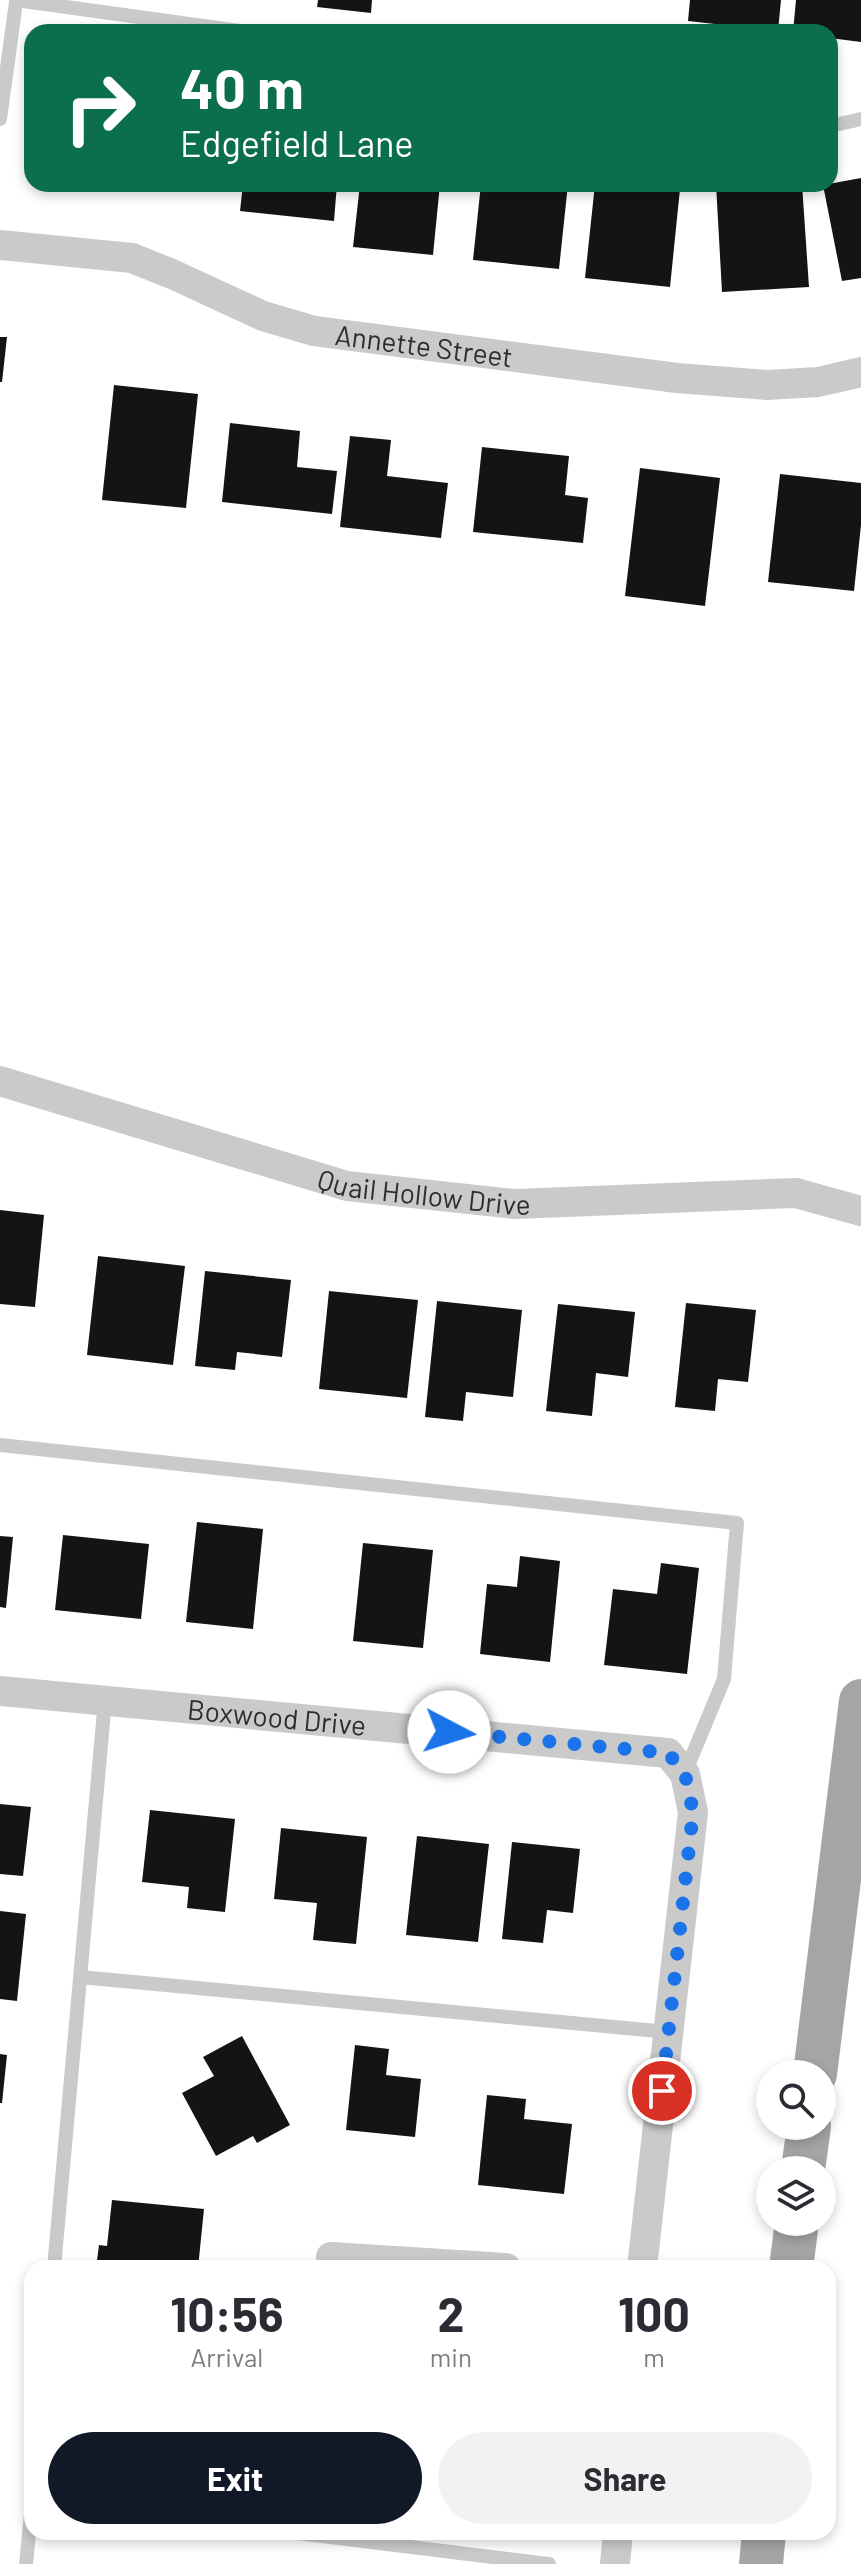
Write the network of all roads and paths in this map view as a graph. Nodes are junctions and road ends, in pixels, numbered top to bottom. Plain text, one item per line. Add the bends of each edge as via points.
1 (16, 1) edge
2 (187, 24) edge
3 (0, 119) edge
4 (861, 119) edge
5 (838, 124) edge
6 (0, 245) edge
7 (861, 372) edge
8 (0, 1081) edge
9 (861, 1211) edge
10 (0, 1445) edge
11 (0, 1691) edge
12 (105, 1700) junction
13 (861, 1701) edge
14 (685, 1774) junction
15 (848, 1915) edge
16 (80, 1977) junction
17 (668, 2032) junction
18 (818, 2060) edge
19 (795, 2236) edge
20 (331, 2257) dead end
21 (55, 2260) edge
22 (379, 2260) edge
23 (643, 2260) edge
24 (792, 2260) edge
25 (28, 2540) edge
26 (354, 2540) edge
27 (617, 2540) edge
28 (763, 2540) edge
29 (26, 2564) edge
30 (549, 2564) edge
31 (615, 2564) edge
32 (761, 2564) edge

1 - 2 lane
1 - 3 lane
4 - 5 lane
6 - 7 street, Annette Street via 132,258 263,316 314,331 752,384 818,382
8 - 9 street, Quail Hollow Drive via 347,1186 515,1204 796,1193
10 - 14 lane via 737,1523 724,1679
11 - 12 street, Boxwood Drive
12 - 14 street, Boxwood Drive via 668,1753
12 - 16 lane
13 - 15 main road
14 - 17 street via 693,1812
15 - 18 main road
16 - 17 lane
16 - 21 lane
17 - 23 street
19 - 24 main road
20 - 22 street
25 - 29 lane
26 - 30 lane
27 - 31 street
28 - 32 main road

